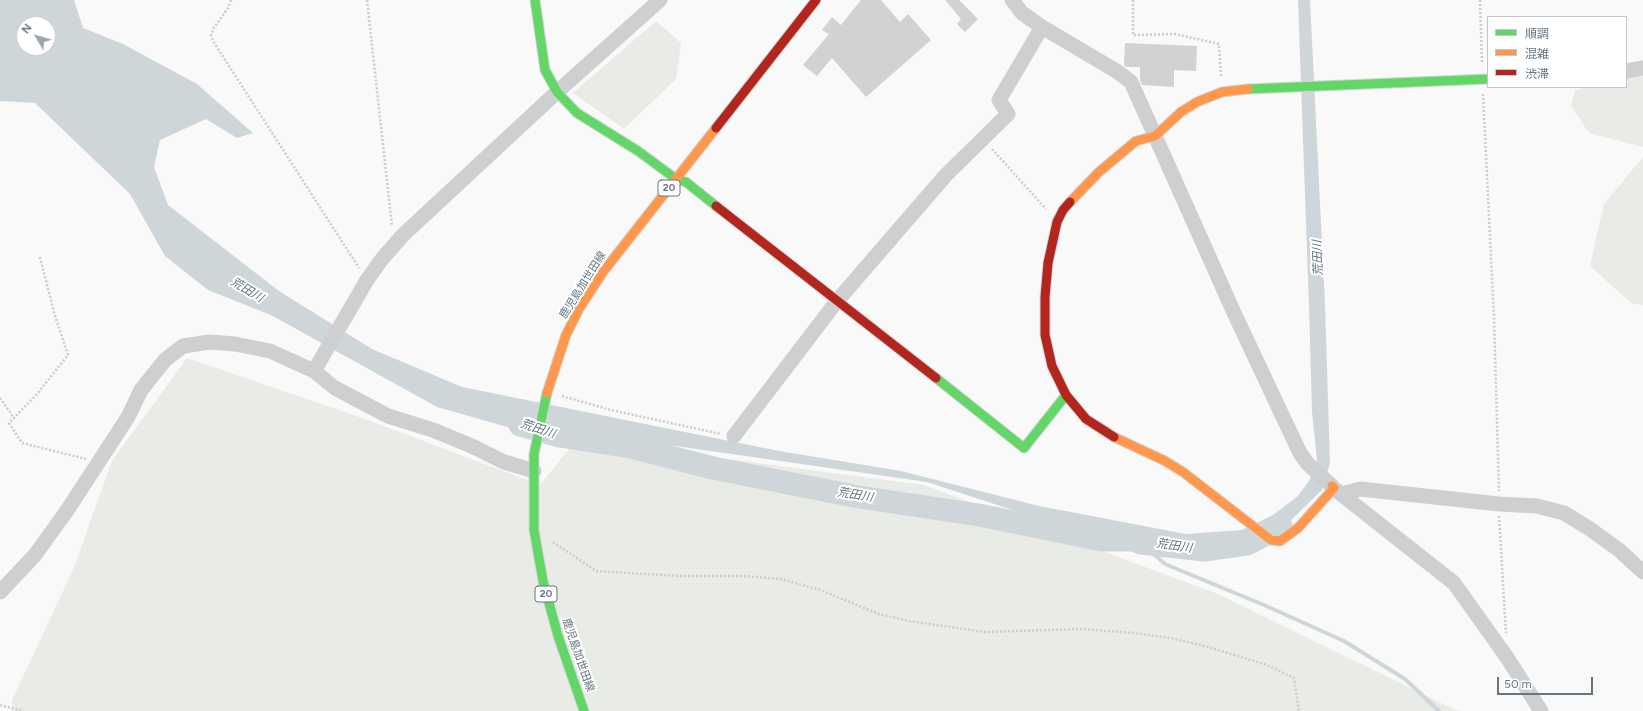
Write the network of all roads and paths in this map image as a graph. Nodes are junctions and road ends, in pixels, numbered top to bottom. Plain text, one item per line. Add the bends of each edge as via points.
1 (232, 0) edge
2 (367, 0) edge
3 (535, 0) edge
4 (660, 0) edge
5 (816, 0) edge
6 (1012, 0) edge
7 (1133, 0) edge
8 (1480, 0) edge
9 (1042, 27) junction
10 (1643, 68) edge
11 (1627, 71) edge
12 (1485, 80) edge
13 (557, 92) junction
14 (1222, 92) junction
15 (1155, 136) junction
16 (984, 139) junction
17 (676, 179) junction
18 (1057, 222) junction
19 (395, 245) junction
20 (40, 257) dead end
21 (367, 280) junction
22 (837, 301) junction
23 (317, 366) junction
24 (547, 391) junction
25 (1066, 395) junction
26 (0, 398) edge
27 (14, 418) junction
28 (734, 436) joint
29 (98, 462) junction
30 (534, 471) junction
31 (1336, 490) junction
32 (1499, 504) junction
33 (534, 530) junction
34 (1643, 572) edge
35 (0, 592) edge
36 (1507, 637) dead end
37 (0, 704) edge
38 (24, 711) edge
39 (584, 711) edge
40 (1299, 711) edge
41 (1541, 711) edge

1 - 21 path via 213,29 213,41
2 - 19 path
3 - 13 street via 545,70
4 - 13 street
5 - 17 street, 鹿児島加世田線 / 20
6 - 9 street via 1022,13
7 - 14 path via 1133,35 1175,34 1219,44
8 - 12 path
9 - 15 street via 1131,82
9 - 16 street via 999,100 1008,114
10 - 11 street
12 - 14 street
12 - 32 path
13 - 17 street via 577,113 638,151
13 - 19 street
14 - 15 street via 1181,112
15 - 18 street via 1136,141 1099,172 1063,210
15 - 31 street via 1300,453
16 - 18 path
16 - 22 street via 945,176
17 - 22 street via 686,182
17 - 24 street, 鹿児島加世田線 / 20 via 603,272 579,309 566,335
18 - 25 street via 1048,263 1044,317 1052,366
19 - 21 street
20 - 27 path via 68,355
21 - 23 street
22 - 25 street via 1024,448
22 - 28 street
23 - 29 street via 270,351 235,344 210,342 182,346 165,360 141,390 128,417
23 - 30 street via 335,388 388,416 433,430 504,462
24 - 28 path via 611,410
24 - 30 street, 鹿児島加世田線 / 20 via 534,454
25 - 31 street via 1086,418 1101,430 1166,461 1183,472 1271,540 1280,540 1298,528
26 - 27 path
27 - 29 path via 9,423 22,443
29 - 35 street via 35,555
30 - 33 street, 鹿児島加世田線 / 20
31 - 32 street via 1360,489
31 - 41 street via 1454,583
32 - 34 street via 1537,506 1564,513 1619,550
32 - 36 path
33 - 39 street, 鹿児島加世田線 / 20 via 543,581 554,622
33 - 40 path via 596,571 781,579 820,590 879,614 909,621 985,632 1080,629 1135,633 1205,646 1267,665 1294,678
37 - 38 path

